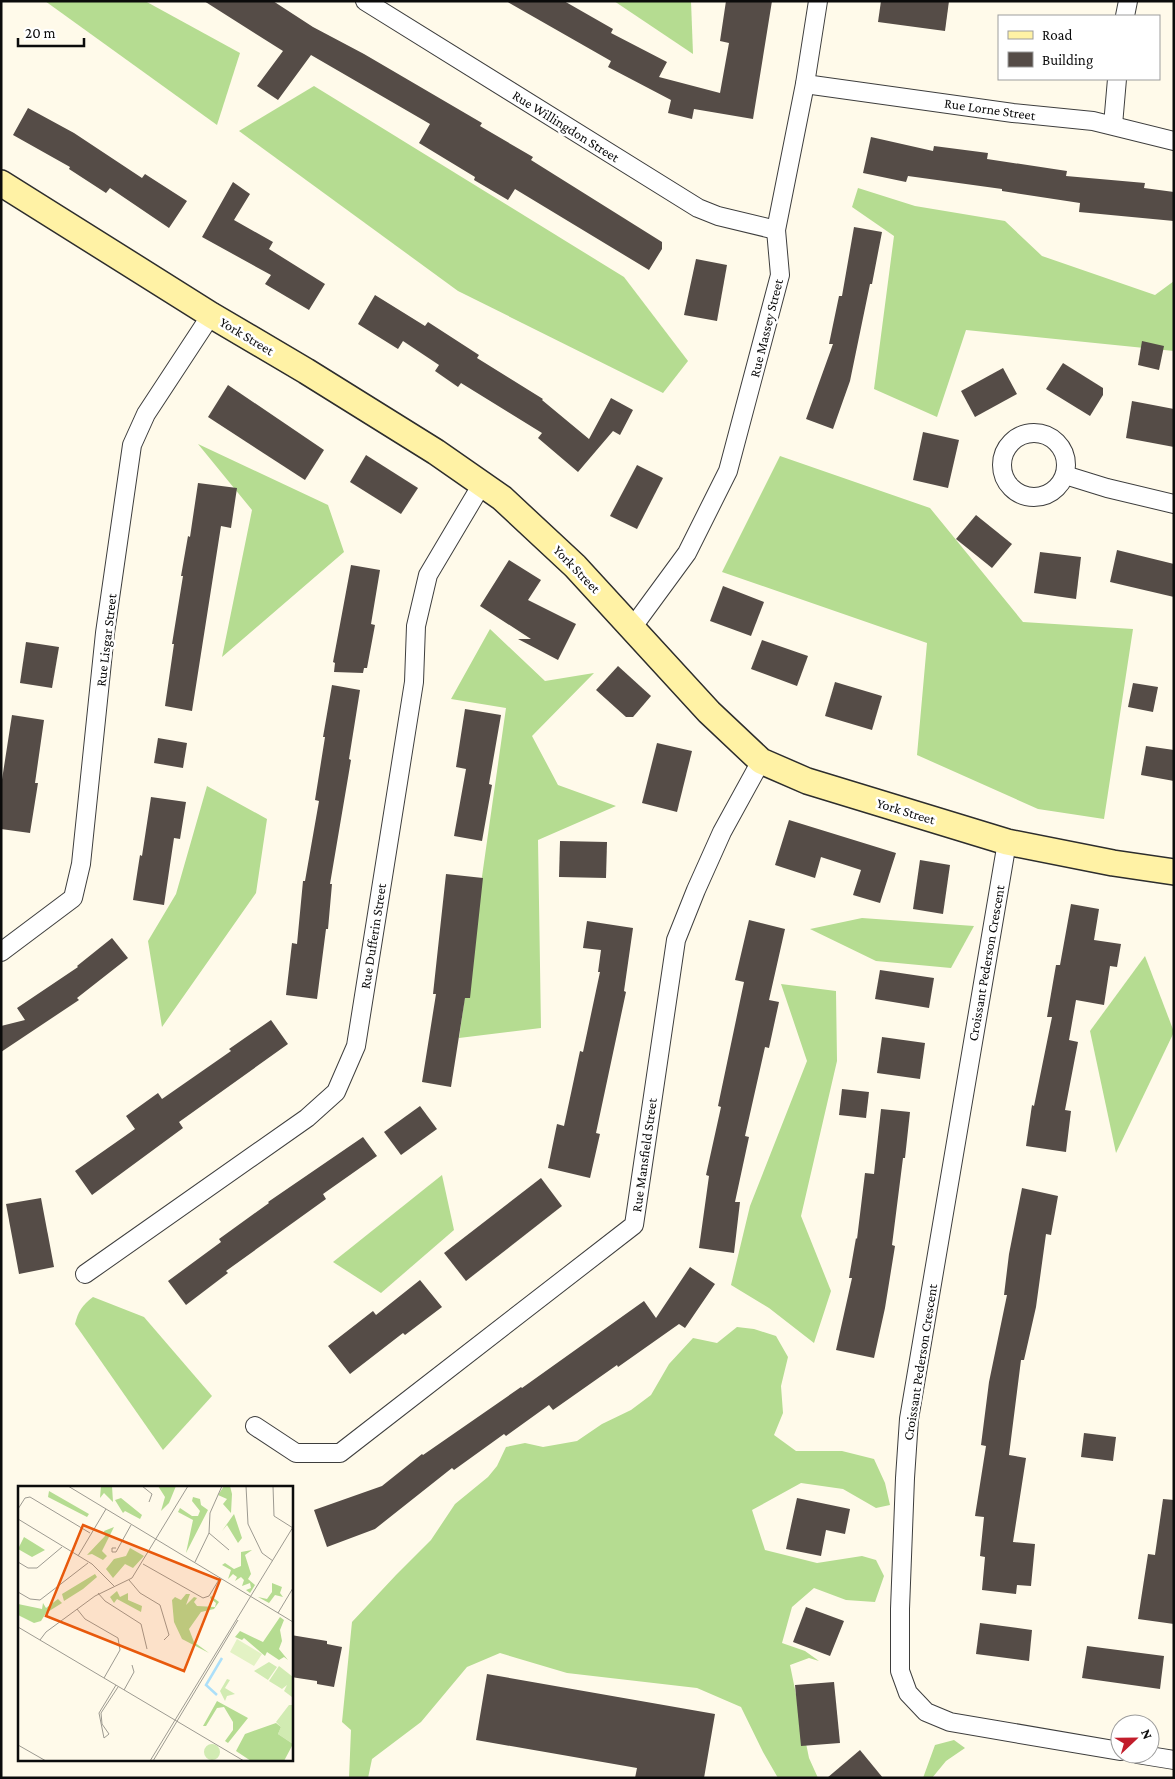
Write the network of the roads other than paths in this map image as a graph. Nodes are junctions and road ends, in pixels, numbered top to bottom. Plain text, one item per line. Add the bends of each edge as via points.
1 (365, 1) edge
2 (818, 1) edge
3 (1128, 1) edge
4 (1125, 15) edge
5 (1117, 80) edge
6 (805, 84) junction
7 (1113, 125) junction
8 (1174, 141) edge
9 (1, 183) edge
10 (776, 230) junction
11 (211, 315) junction
12 (1065, 475) dead end
13 (482, 484) junction
14 (1174, 504) edge
15 (632, 628) junction
16 (761, 761) junction
17 (1007, 842) junction
18 (1174, 872) edge
19 (1, 952) edge
20 (85, 1274) dead end
21 (255, 1426) dead end
22 (1110, 1749) edge
23 (1160, 1758) edge
24 (1174, 1760) edge

1 - 10 street, Rue Willingdon Street via 698,208
2 - 6 street, Rue Massey Street
3 - 4 street
5 - 7 street
6 - 7 street, Rue Lorne Street
6 - 10 street, Rue Massey Street
7 - 8 street, Rue Lorne Street
9 - 11 street, York Street
10 - 15 street, Rue Massey Street via 780,275 728,471 687,553
11 - 13 street, York Street via 428,446
11 - 19 street, Rue Lisgar Street via 146,414 132,446 106,634 81,864 73,898
12 - 14 street
13 - 15 street, York Street via 548,539
13 - 20 street, Rue Dufferin Street via 440,552 423,590 416,626 414,682 356,1046 336,1092 307,1118
15 - 16 street, York Street via 709,712
16 - 17 street, York Street via 806,781
16 - 21 street, Rue Mansfield Street via 722,832 676,940 634,1225 340,1453 296,1452
17 - 18 street, York Street
17 - 22 street, Croissant Pederson Crescent via 909,1420 900,1671 908,1693 926,1712 950,1722
23 - 24 street

